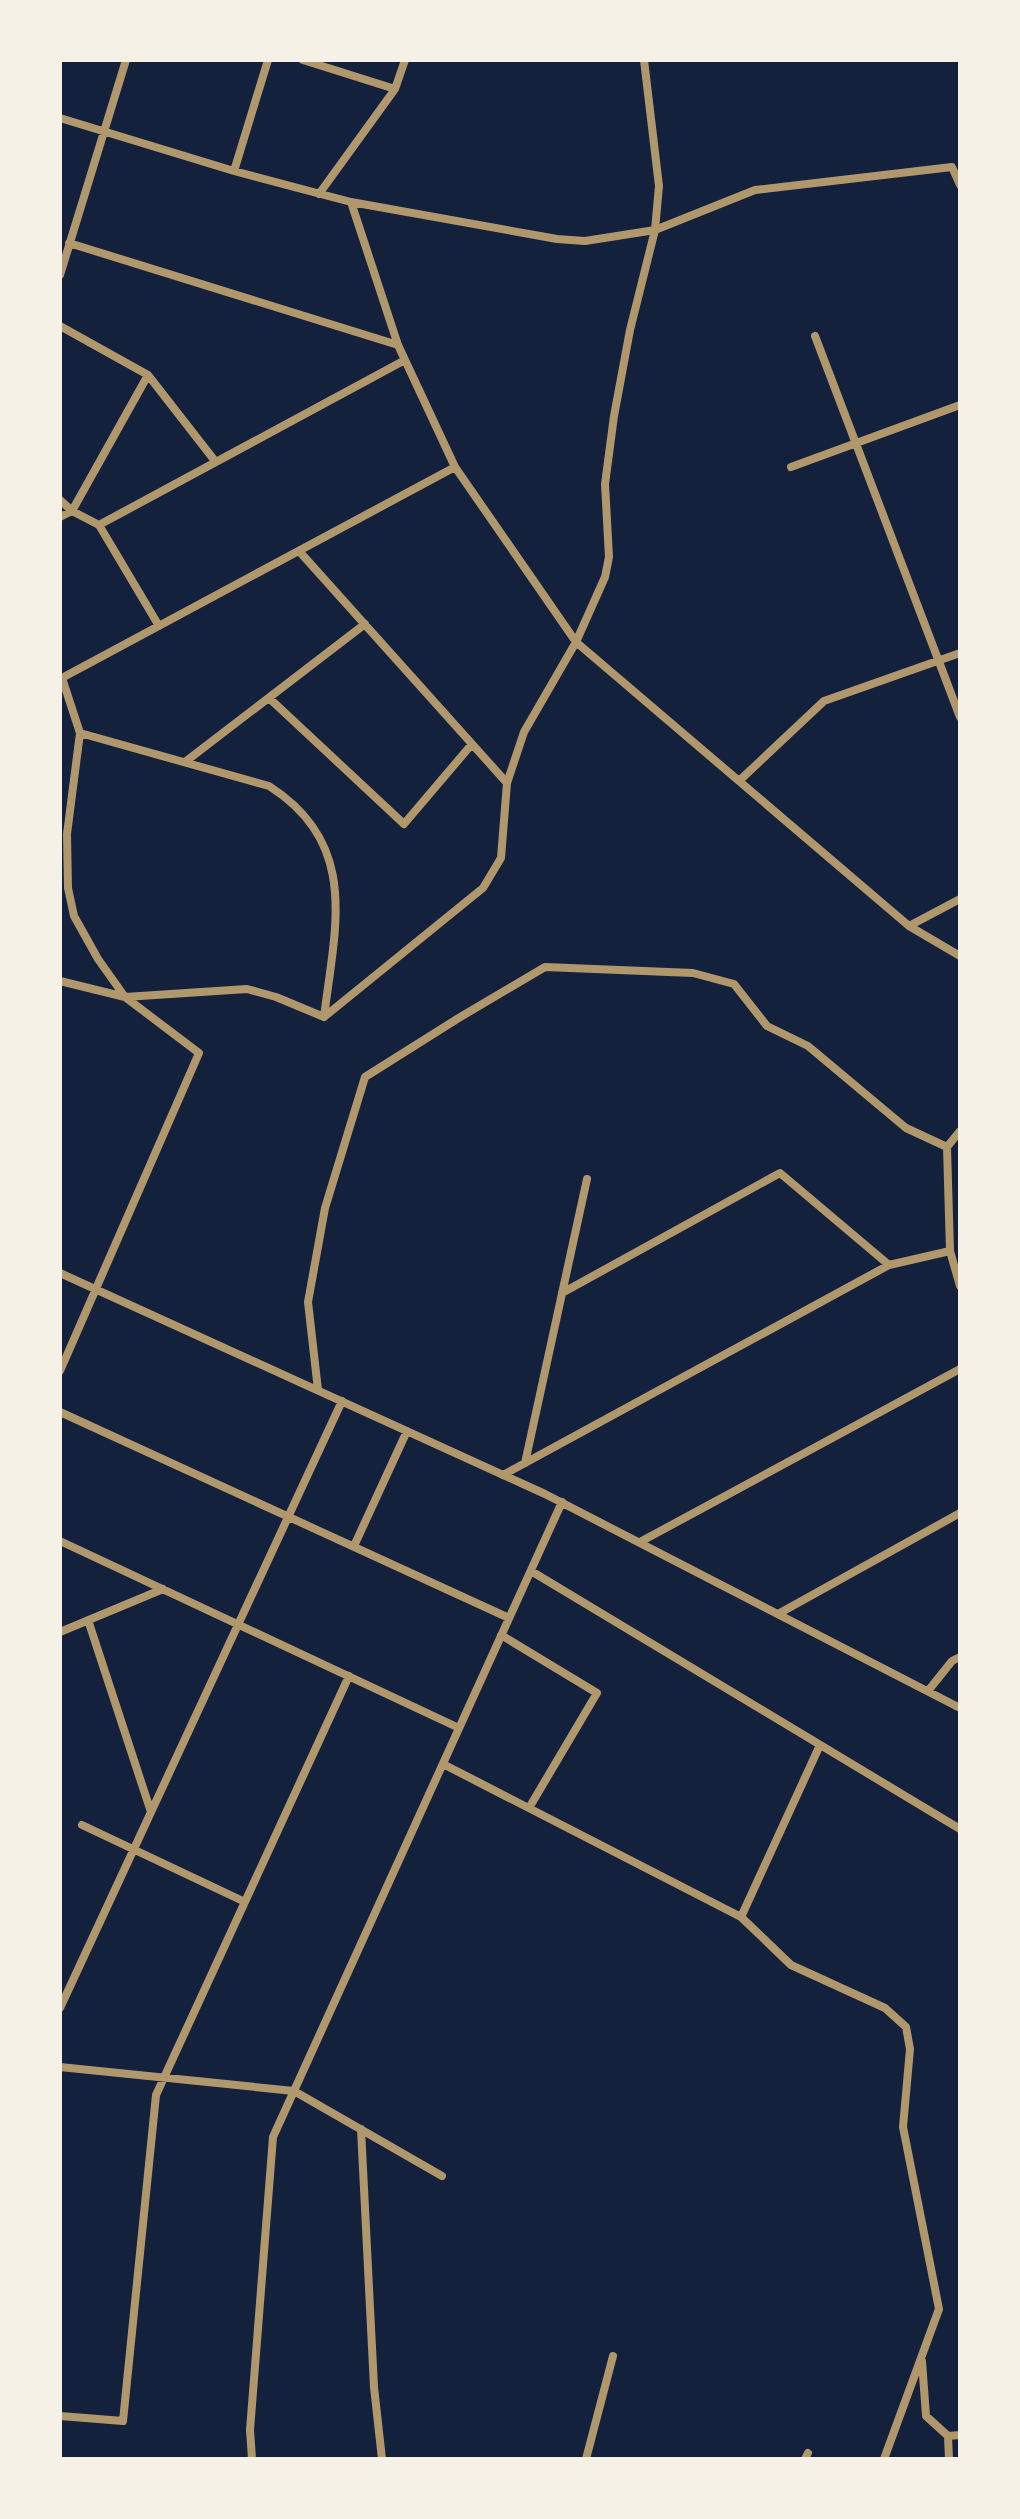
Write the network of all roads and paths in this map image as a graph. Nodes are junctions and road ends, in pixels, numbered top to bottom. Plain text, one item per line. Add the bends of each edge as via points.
1 (126, 60) edge
2 (268, 60) edge
3 (303, 60) edge
4 (405, 60) edge
5 (644, 60) edge
6 (395, 89) junction
7 (60, 118) edge
8 (103, 131) junction
9 (234, 171) junction
10 (958, 173) edge
11 (960, 185) edge
12 (319, 194) junction
13 (351, 202) junction
14 (655, 230) junction
15 (69, 243) junction
16 (60, 275) edge
17 (60, 326) edge
18 (815, 336) dead end
19 (398, 345) junction
20 (405, 360) junction
21 (148, 375) junction
22 (960, 405) edge
23 (856, 443) junction
24 (215, 461) junction
25 (455, 467) junction
26 (791, 467) dead end
27 (60, 500) edge
28 (72, 511) junction
29 (60, 517) edge
30 (99, 525) junction
31 (299, 551) junction
32 (365, 624) junction
33 (159, 626) junction
34 (576, 642) junction
35 (960, 653) edge
36 (939, 661) junction
37 (61, 678) edge
38 (269, 698) junction
39 (960, 717) edge
40 (80, 733) junction
41 (472, 744) junction
42 (185, 762) junction
43 (739, 781) junction
44 (507, 783) junction
45 (960, 899) edge
46 (909, 926) junction
47 (960, 956) edge
48 (60, 981) edge
49 (125, 997) junction
50 (324, 1017) junction
51 (960, 1131) edge
52 (947, 1147) junction
53 (587, 1179) dead end
54 (950, 1251) junction
55 (889, 1265) junction
56 (60, 1273) edge
57 (960, 1286) edge
58 (96, 1289) junction
59 (562, 1293) junction
60 (960, 1369) edge
61 (60, 1371) edge
62 (318, 1390) junction
63 (342, 1401) junction
64 (60, 1412) edge
65 (407, 1431) junction
66 (525, 1463) junction
67 (503, 1475) junction
68 (562, 1502) junction
69 (960, 1513) edge
70 (289, 1517) junction
71 (60, 1541) edge
72 (640, 1542) junction
73 (354, 1546) junction
74 (531, 1571) junction
75 (163, 1589) junction
76 (778, 1614) junction
77 (509, 1618) junction
78 (88, 1620) junction
79 (238, 1625) junction
80 (60, 1632) edge
81 (501, 1635) junction
82 (960, 1657) edge
83 (349, 1676) junction
84 (928, 1691) junction
85 (960, 1708) edge
86 (459, 1728) junction
87 (820, 1745) junction
88 (443, 1764) junction
89 (529, 1808) junction
90 (151, 1812) junction
91 (82, 1825) dead end
92 (960, 1829) edge
93 (134, 1849) junction
94 (245, 1902) junction
95 (741, 1917) junction
96 (64, 1990) edge
97 (60, 2008) edge
98 (60, 2067) edge
99 (164, 2077) junction
100 (294, 2091) junction
101 (361, 2129) junction
102 (442, 2176) dead end
103 (613, 2356) dead end
104 (922, 2356) junction
105 (60, 2416) edge
106 (960, 2435) edge
107 (948, 2436) junction
108 (252, 2459) edge
109 (382, 2459) edge
110 (586, 2459) edge
111 (884, 2459) edge
112 (949, 2459) edge

1 - 8 street
2 - 9 street
3 - 6 street
4 - 6 street
5 - 14 street via 659,186
6 - 12 street
7 - 8 street
8 - 9 street
8 - 15 street
9 - 12 street
10 - 11 street
10 - 14 street via 952,167 755,190
12 - 13 street
13 - 14 street via 557,239 585,241
13 - 19 street
14 - 34 street via 614,416 605,484 609,557
15 - 16 street
15 - 19 street
17 - 21 street
18 - 23 street
19 - 20 street
20 - 24 street
20 - 25 street
21 - 24 street
21 - 28 street
22 - 23 street
23 - 26 street
23 - 36 street
24 - 30 street
25 - 31 street
25 - 34 street
27 - 28 street
28 - 29 street
28 - 30 street
30 - 33 street
31 - 32 street
31 - 33 street
32 - 38 street
32 - 41 street
33 - 37 street
34 - 43 street
34 - 44 street via 524,732
35 - 36 street
36 - 39 street
36 - 43 street via 824,701
37 - 40 street
38 - 41 street via 404,824
38 - 42 street
40 - 42 street
40 - 49 street via 67,834 68,888 74,916
41 - 44 street
42 - 50 street via 269,786 292,801 321,839 335,875 336,912
43 - 46 street
44 - 50 street via 501,858 483,888
45 - 46 street
46 - 47 street
48 - 49 street
49 - 50 street via 247,989
49 - 58 street via 199,1053
51 - 52 street
52 - 54 street
52 - 62 street via 906,1128 808,1046 767,1026 734,984 693,973 545,967 365,1077 325,1208 308,1302
53 - 59 street
54 - 55 street
54 - 57 street
55 - 59 street via 780,1173
55 - 66 street
56 - 58 street
58 - 61 street
58 - 62 street
59 - 66 street
60 - 72 street
62 - 63 street
63 - 65 street
63 - 70 street
64 - 70 street
65 - 67 street
65 - 73 street
66 - 67 street
67 - 68 street
68 - 72 street
68 - 74 street
69 - 76 street
70 - 73 street
70 - 79 street
71 - 75 street
72 - 76 street
73 - 77 street
74 - 77 street
74 - 87 street
75 - 78 street
75 - 79 street
76 - 84 street
77 - 81 street
78 - 80 street
78 - 90 street
79 - 83 street
79 - 90 street
81 - 86 street
81 - 89 street via 597,1693
82 - 84 street
83 - 86 street
83 - 94 street
84 - 85 street
86 - 88 street
87 - 92 street
87 - 95 street
88 - 89 street
88 - 100 street
89 - 95 street
90 - 93 street
91 - 93 street
93 - 94 street
93 - 96 street
94 - 99 street
95 - 104 street via 791,1965 885,2008 906,2027 910,2049 903,2127 939,2309
96 - 97 street
98 - 99 street
99 - 100 street
99 - 105 street via 156,2095 123,2421
100 - 101 street
100 - 108 street via 273,2137
101 - 102 street
101 - 109 street
103 - 110 street
104 - 107 street via 926,2416
104 - 111 street
106 - 107 street
107 - 112 street

